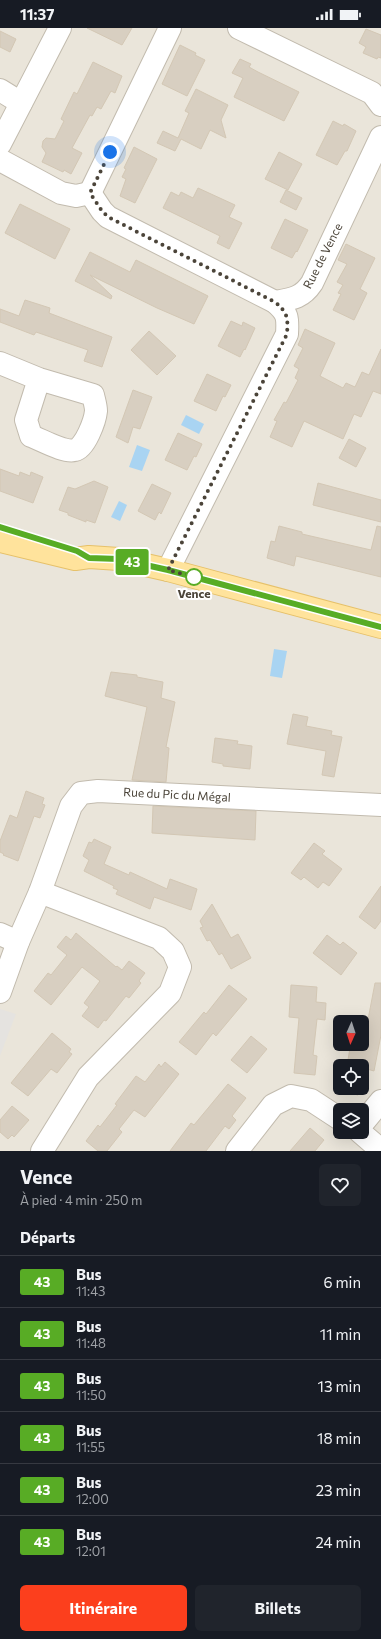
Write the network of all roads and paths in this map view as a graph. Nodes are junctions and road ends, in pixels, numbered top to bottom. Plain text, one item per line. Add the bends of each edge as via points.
1 (60, 28) edge
2 (170, 28) edge
3 (239, 28) edge
4 (0, 90) edge
5 (21, 103) junction
6 (381, 105) edge
7 (381, 136) edge
8 (0, 144) edge
9 (0, 160) edge
10 (90, 193) junction
11 (275, 302) junction
12 (0, 363) edge
13 (39, 380) dead end
14 (0, 527) edge
15 (0, 541) edge
16 (89, 558) junction
17 (168, 570) junction
18 (381, 627) edge
19 (381, 805) edge
20 (40, 892) junction
21 (9, 938) edge
22 (0, 992) edge
23 (381, 1101) edge
24 (333, 1114) edge
25 (369, 1116) edge
26 (368, 1139) edge
27 (381, 1150) edge
28 (42, 1151) edge
29 (237, 1151) edge

1 - 5 street
2 - 10 street
3 - 6 street via 372,93
4 - 5 street
5 - 8 street
7 - 11 street, Rue de Vence via 312,284 305,293 294,299
9 - 10 street via 62,193 76,196
10 - 11 street via 108,217
11 - 17 street via 284,310 288,321 287,334
12 - 13 street
14 - 16 main road via 77,551
15 - 16 main road via 75,559
16 - 17 main road via 119,559
17 - 18 main road
19 - 20 street, Rue du Pic du Mégal via 98,791 81,793 71,806
20 - 21 street, Rue du Pic du Mégal
20 - 28 street via 159,938 173,951 180,967 170,993 88,1077
21 - 22 street, Rue du Pic du Mégal
23 - 25 street
24 - 29 street via 311,1100 291,1096 273,1105
26 - 27 street

